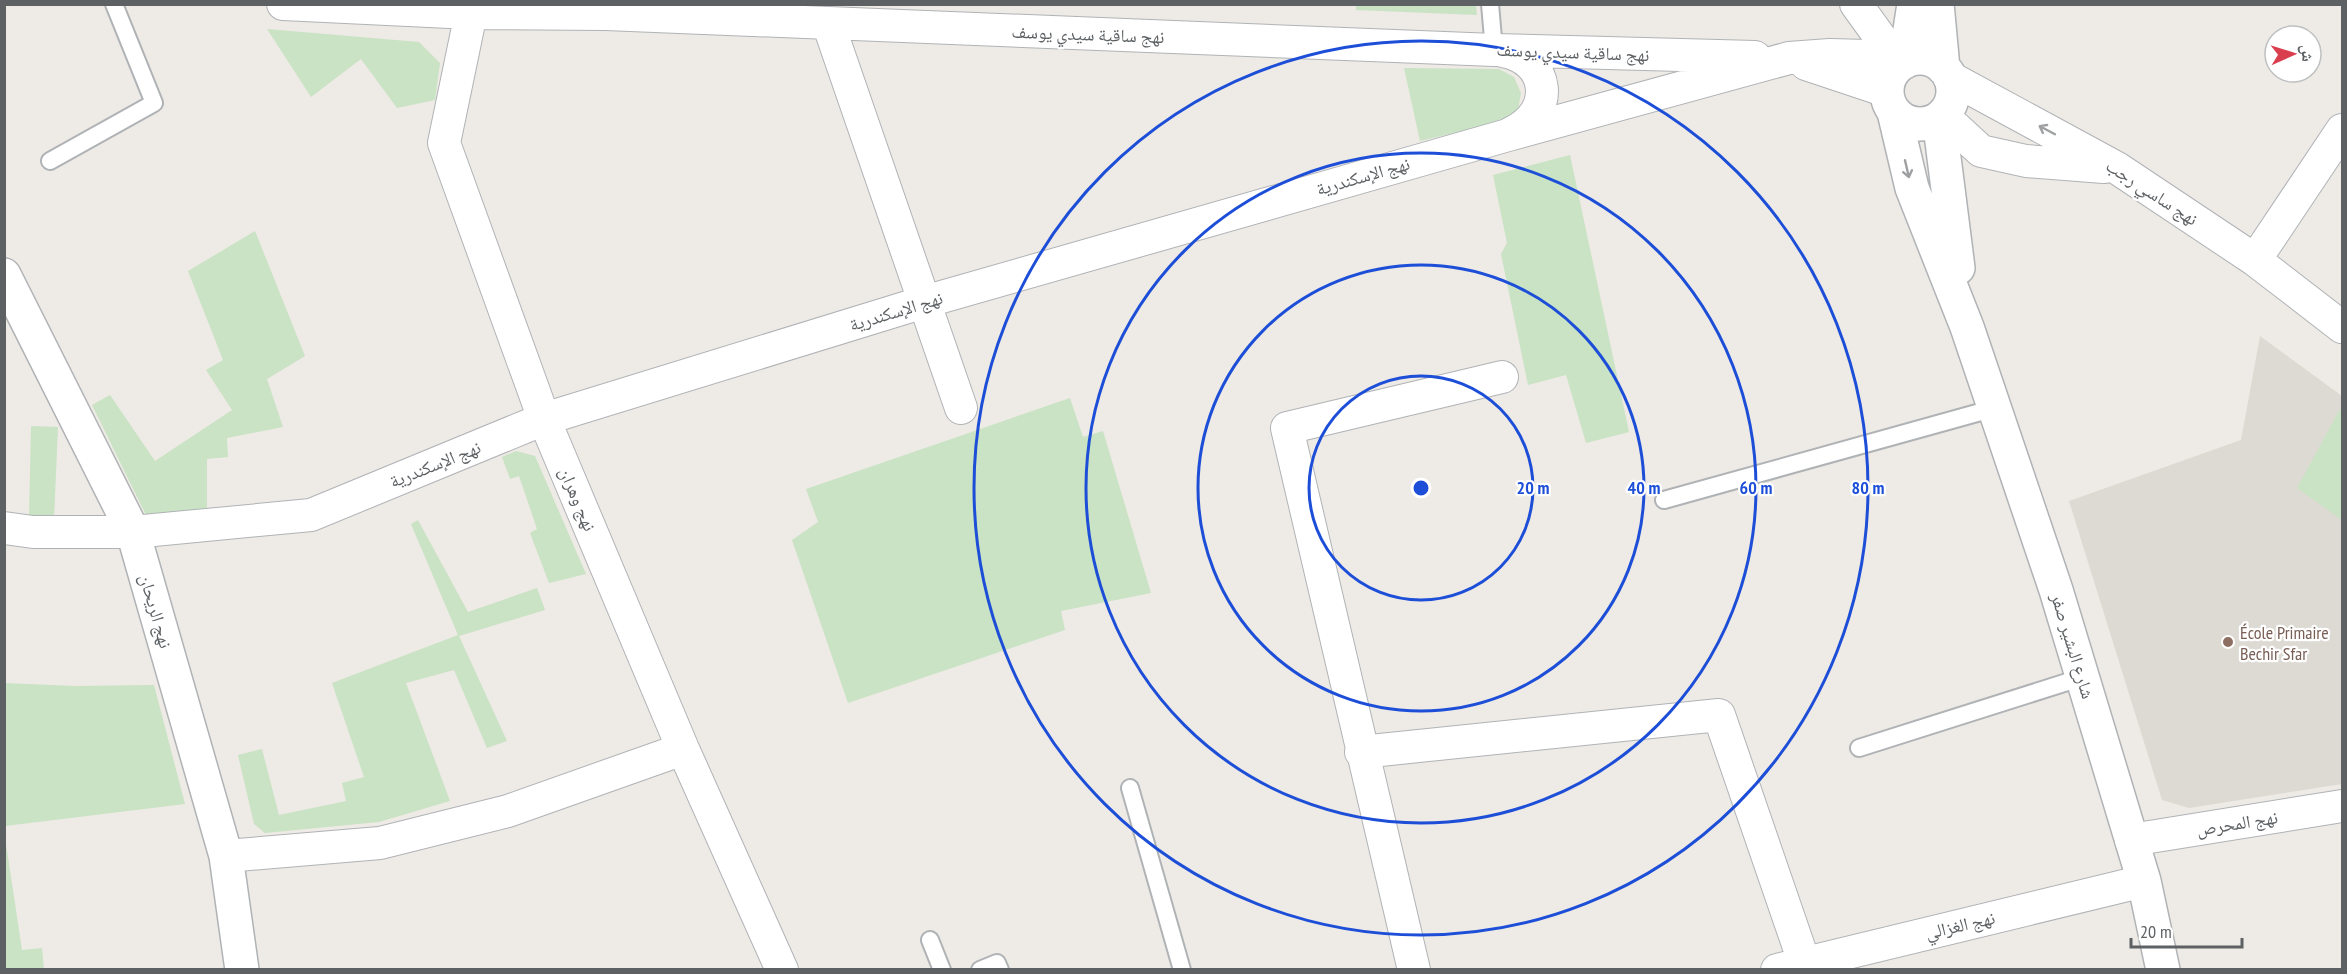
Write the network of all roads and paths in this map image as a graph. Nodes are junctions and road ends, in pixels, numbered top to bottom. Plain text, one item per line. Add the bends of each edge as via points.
1 (114, 4) edge
2 (284, 4) edge
3 (1490, 4) edge
4 (1856, 4) edge
5 (1914, 4) edge
6 (1937, 4) edge
7 (605, 9) edge
8 (471, 13) junction
9 (828, 23) junction
10 (1494, 50) junction
11 (1789, 58) junction
12 (1946, 73) junction
13 (1897, 83) junction
14 (1941, 117) junction
15 (2343, 130) edge
16 (1508, 135) junction
17 (50, 161) dead end
18 (2117, 168) junction
19 (2255, 260) junction
20 (4, 275) edge
21 (924, 302) junction
22 (1967, 327) junction
23 (2343, 327) edge
24 (1502, 377) dead end
25 (961, 408) dead end
26 (1995, 408) junction
27 (544, 419) junction
28 (1664, 500) dead end
29 (4, 528) edge
30 (133, 532) junction
31 (2083, 677) junction
32 (1859, 748) dead end
33 (683, 749) junction
34 (1362, 752) junction
35 (1130, 788) dead end
36 (2343, 806) edge
37 (2131, 840) junction
38 (226, 856) junction
39 (2144, 881) junction
40 (930, 940) dead end
41 (1790, 966) edge
42 (242, 969) edge
43 (782, 969) edge
44 (942, 969) edge
45 (980, 969) edge
46 (1000, 969) edge
47 (1182, 969) edge
48 (1414, 969) edge
49 (2163, 969) edge

1 - 17 lane via 154,103
2 - 8 street, نهج ساقية سيدي يوسف
3 - 10 lane
4 - 13 street
5 - 13 street
6 - 12 street
7 - 8 street, نهج ساقية سيدي يوسف
7 - 9 street, نهج ساقية سيدي يوسف
8 - 27 street, نهج وهران via 444,143
9 - 10 street, نهج ساقية سيدي يوسف
9 - 21 street
10 - 11 street, نهج ساقية سيدي يوسف
10 - 16 street via 1526,61 1542,88 1542,100 1531,121
11 - 13 street via 1867,56
11 - 16 street, نهج الإسكندرية
12 - 13 street via 1935,62 1925,59
12 - 14 street via 1952,98
18 -> 12 street, نهج ساسي رجب
13 - 14 street via 1910,123 1930,123
13 -> 22 street, شارع البشير صفر via 1912,188
14 - 18 street via 1981,151 2026,161
14 - 22 street, شارع البشير صفر via 1951,223
15 - 19 street
16 - 21 street, نهج الإسكندرية
18 - 19 street, نهج ساسي رجب
19 - 23 street, نهج ساسي رجب
20 - 30 street, نهج الريحان
21 - 25 street
21 - 27 street, نهج الإسكندرية
22 - 26 street, شارع البشير صفر
24 - 34 street via 1287,428
26 - 28 lane
26 - 31 street, شارع البشير صفر
27 - 30 street, نهج الإسكندرية via 311,515
27 - 33 street, نهج وهران
29 - 30 street, نهج الإسكندرية via 33,532
30 - 38 street, نهج الريحان
31 - 32 lane
31 - 37 street, شارع البشير صفر
33 - 38 street via 508,811 380,843
33 - 43 street, نهج وهران
34 - 41 street via 1719,715
34 - 48 street
35 - 47 lane
36 - 37 street, نهج المحرص
37 - 39 street, شارع البشير صفر
38 - 42 street, نهج الريحان
39 - 41 street, نهج الغزالي
39 - 49 street, شارع البشير صفر
40 - 44 lane
45 - 46 lane via 997,963

